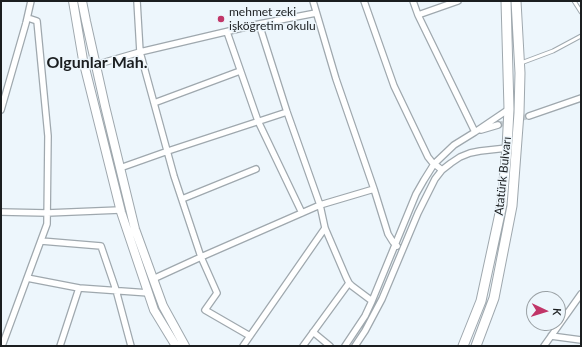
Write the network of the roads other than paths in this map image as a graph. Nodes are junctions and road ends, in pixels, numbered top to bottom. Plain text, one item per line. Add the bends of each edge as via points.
1 (32, 1) edge
2 (73, 1) edge
3 (82, 1) edge
4 (137, 1) edge
5 (313, 1) edge
6 (364, 1) edge
7 (413, 1) edge
8 (458, 1) edge
9 (506, 1) edge
10 (516, 1) edge
11 (574, 1) edge
12 (316, 12) junction
13 (581, 12) edge
14 (418, 15) junction
15 (28, 18) junction
16 (258, 24) junction
17 (227, 32) junction
18 (581, 36) edge
19 (140, 52) junction
20 (519, 64) junction
21 (95, 65) junction
22 (240, 71) junction
23 (581, 98) edge
24 (2, 100) edge
25 (154, 103) junction
26 (509, 109) junction
27 (1, 110) edge
28 (287, 112) junction
29 (529, 116) tunnel mouth
30 (258, 121) junction
31 (498, 125) tunnel mouth
32 (475, 132) junction
33 (507, 148) junction
34 (168, 151) junction
35 (434, 164) junction
36 (120, 168) junction
37 (256, 169) dead end
38 (442, 170) junction
39 (374, 189) junction
40 (182, 199) junction
41 (320, 205) junction
42 (120, 210) junction
43 (1, 212) edge
44 (47, 213) junction
45 (302, 213) junction
46 (325, 228) junction
47 (41, 242) junction
48 (396, 245) junction
49 (402, 250) junction
50 (201, 257) junction
51 (27, 278) junction
52 (153, 279) junction
53 (349, 283) junction
54 (80, 288) junction
55 (116, 290) junction
56 (149, 292) junction
57 (581, 294) edge
58 (372, 301) junction
59 (313, 332) junction
60 (250, 336) junction
61 (551, 336) junction
62 (581, 340) edge
63 (2, 346) edge
64 (60, 346) edge
65 (131, 346) edge
66 (176, 346) edge
67 (185, 346) edge
68 (244, 346) edge
69 (303, 346) edge
70 (330, 346) edge
71 (345, 346) edge
72 (355, 346) edge
73 (463, 346) edge
74 (476, 346) edge
75 (544, 346) edge

1 - 15 street
2 - 42 main road via 84,60
3 - 21 main road
4 - 19 street
5 - 12 street
6 - 35 street via 394,86 428,157
7 - 14 street
8 - 14 street
9 - 26 main road, Atatürk Bulvarı
10 - 20 main road, Atatürk Bulvarı
11 - 13 lane
12 - 16 street
12 - 39 street via 336,80
14 - 32 street
15 - 24 street
15 - 44 street via 37,21 48,136
16 - 17 street
16 - 28 street
17 - 19 street
17 - 22 street
18 - 20 lane via 553,51
19 - 21 street
19 - 25 street
20 - 74 main road, Atatürk Bulvarı via 519,113 512,206 494,298
21 - 36 main road
22 - 25 street
22 - 30 street
23 - 29 street
24 - 27 street
25 - 34 street
26 - 32 street
26 - 33 main road, Atatürk Bulvarı
28 - 30 street
28 - 41 street
30 - 34 street
30 - 45 street
31 - 32 street
32 - 35 street via 454,145
33 - 38 street via 470,153 451,162
33 - 73 main road, Atatürk Bulvarı via 499,219 480,301
34 - 36 street
34 - 40 street
35 - 38 street
35 - 48 street via 416,194
36 - 52 main road via 136,229
37 - 40 street
38 - 49 street via 428,193
39 - 41 street
39 - 48 street via 388,234
40 - 50 street
41 - 45 street
41 - 46 street
42 - 44 street
42 - 56 main road
43 - 44 street
44 - 47 street via 47,224
45 - 50 street
46 - 53 street
46 - 60 street
47 - 51 street
47 - 55 street via 101,246
48 - 49 street
48 - 58 street
49 - 72 street via 382,299
50 - 52 street
50 - 60 street via 217,293 205,310
51 - 54 street
51 - 63 street
52 - 67 main road via 163,306
53 - 58 street
53 - 59 street
54 - 55 street
54 - 64 street
55 - 56 street
55 - 65 street
56 - 66 main road via 154,310
57 - 61 street
58 - 71 street
59 - 69 street
59 - 70 street
60 - 68 street
61 - 62 street
61 - 75 street

